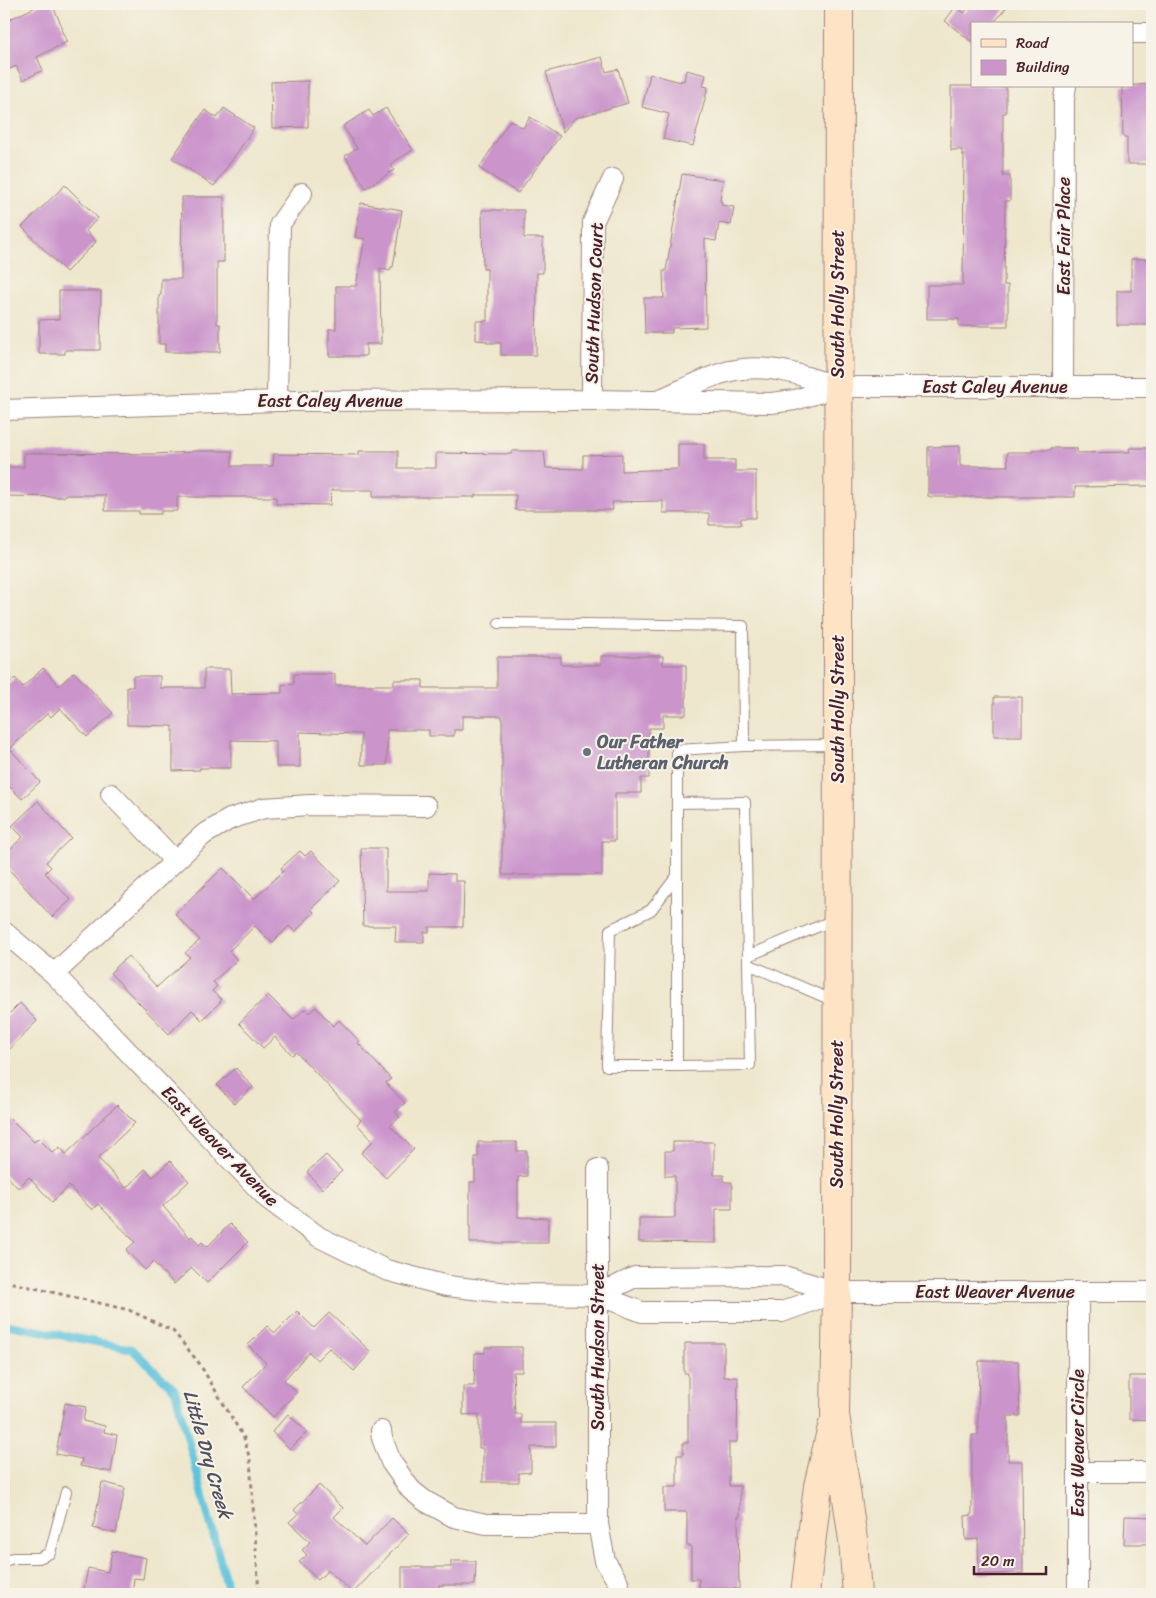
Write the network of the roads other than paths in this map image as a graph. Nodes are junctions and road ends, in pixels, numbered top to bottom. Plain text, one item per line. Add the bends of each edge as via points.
1 (839, 4) edge
2 (1134, 33) edge
3 (1152, 33) edge
4 (1066, 88) edge
5 (613, 179) dead end
6 (302, 193) dead end
7 (838, 387) junction
8 (1063, 387) junction
9 (1152, 387) edge
10 (592, 400) junction
11 (277, 401) junction
12 (656, 401) junction
13 (4, 410) edge
14 (499, 624) dead end
15 (838, 745) junction
16 (744, 746) junction
17 (111, 794) dead end
18 (676, 802) junction
19 (426, 806) dead end
20 (174, 861) junction
21 (676, 876) junction
22 (837, 918) junction
23 (4, 932) edge
24 (748, 960) junction
25 (54, 974) junction
26 (837, 1002) junction
27 (676, 1066) junction
28 (598, 1169) dead end
29 (837, 1292) junction
30 (1078, 1292) junction
31 (1152, 1292) edge
32 (598, 1295) junction
33 (836, 1414) junction
34 (381, 1431) dead end
35 (1078, 1472) junction
36 (1152, 1472) edge
37 (66, 1492) dead end
38 (598, 1524) junction
39 (4, 1561) edge
40 (618, 1582) dead end
41 (805, 1594) edge
42 (857, 1594) edge
43 (1078, 1594) edge

1 - 7 main road, South Holly Street
2 - 3 street
4 - 8 street, East Fair Place
5 - 10 street, South Hudson Court via 593,222
6 - 11 street via 280,224
7 - 8 street, East Caley Avenue
7 - 12 street, East Caley Avenue via 795,400 771,403
7 - 12 street, East Caley Avenue via 785,371 742,369
7 - 15 main road, South Holly Street
8 - 9 street, East Caley Avenue
10 - 11 street, East Caley Avenue
10 - 12 street, East Caley Avenue
11 - 13 street, East Caley Avenue
14 - 16 lane via 743,626
15 - 16 lane
15 - 22 main road, South Holly Street
16 - 18 lane via 676,750
17 - 20 street
18 - 21 lane
18 - 24 lane via 745,802
19 - 20 street via 310,804 264,808 230,819 203,835
20 - 25 street
21 - 27 lane
21 - 27 lane via 651,910 610,930 607,1066
22 - 24 lane
22 - 26 main road, South Holly Street
23 - 25 street, East Weaver Avenue
24 - 26 lane
24 - 27 lane via 750,1065
25 - 32 street, East Weaver Avenue via 268,1199 319,1237 386,1270 447,1286 517,1294
26 - 29 main road, South Holly Street
28 - 32 street, South Hudson Street
29 - 30 street, East Weaver Avenue
29 - 32 street, East Weaver Avenue via 784,1276 635,1277
29 - 32 street, East Weaver Avenue via 782,1312 642,1312
29 - 33 main road, South Holly Street
30 - 31 street, East Weaver Avenue
30 - 35 street, East Weaver Circle
32 - 38 street, South Hudson Street
33 - 41 main road, South Holly Street via 818,1486
33 - 42 main road, South Holly Street via 854,1540
34 - 38 street via 391,1462 411,1490 454,1517 486,1524
35 - 36 street
35 - 43 street, East Weaver Circle
37 - 39 lane via 50,1553 39,1558
38 - 40 street, South Hudson Street via 605,1561

